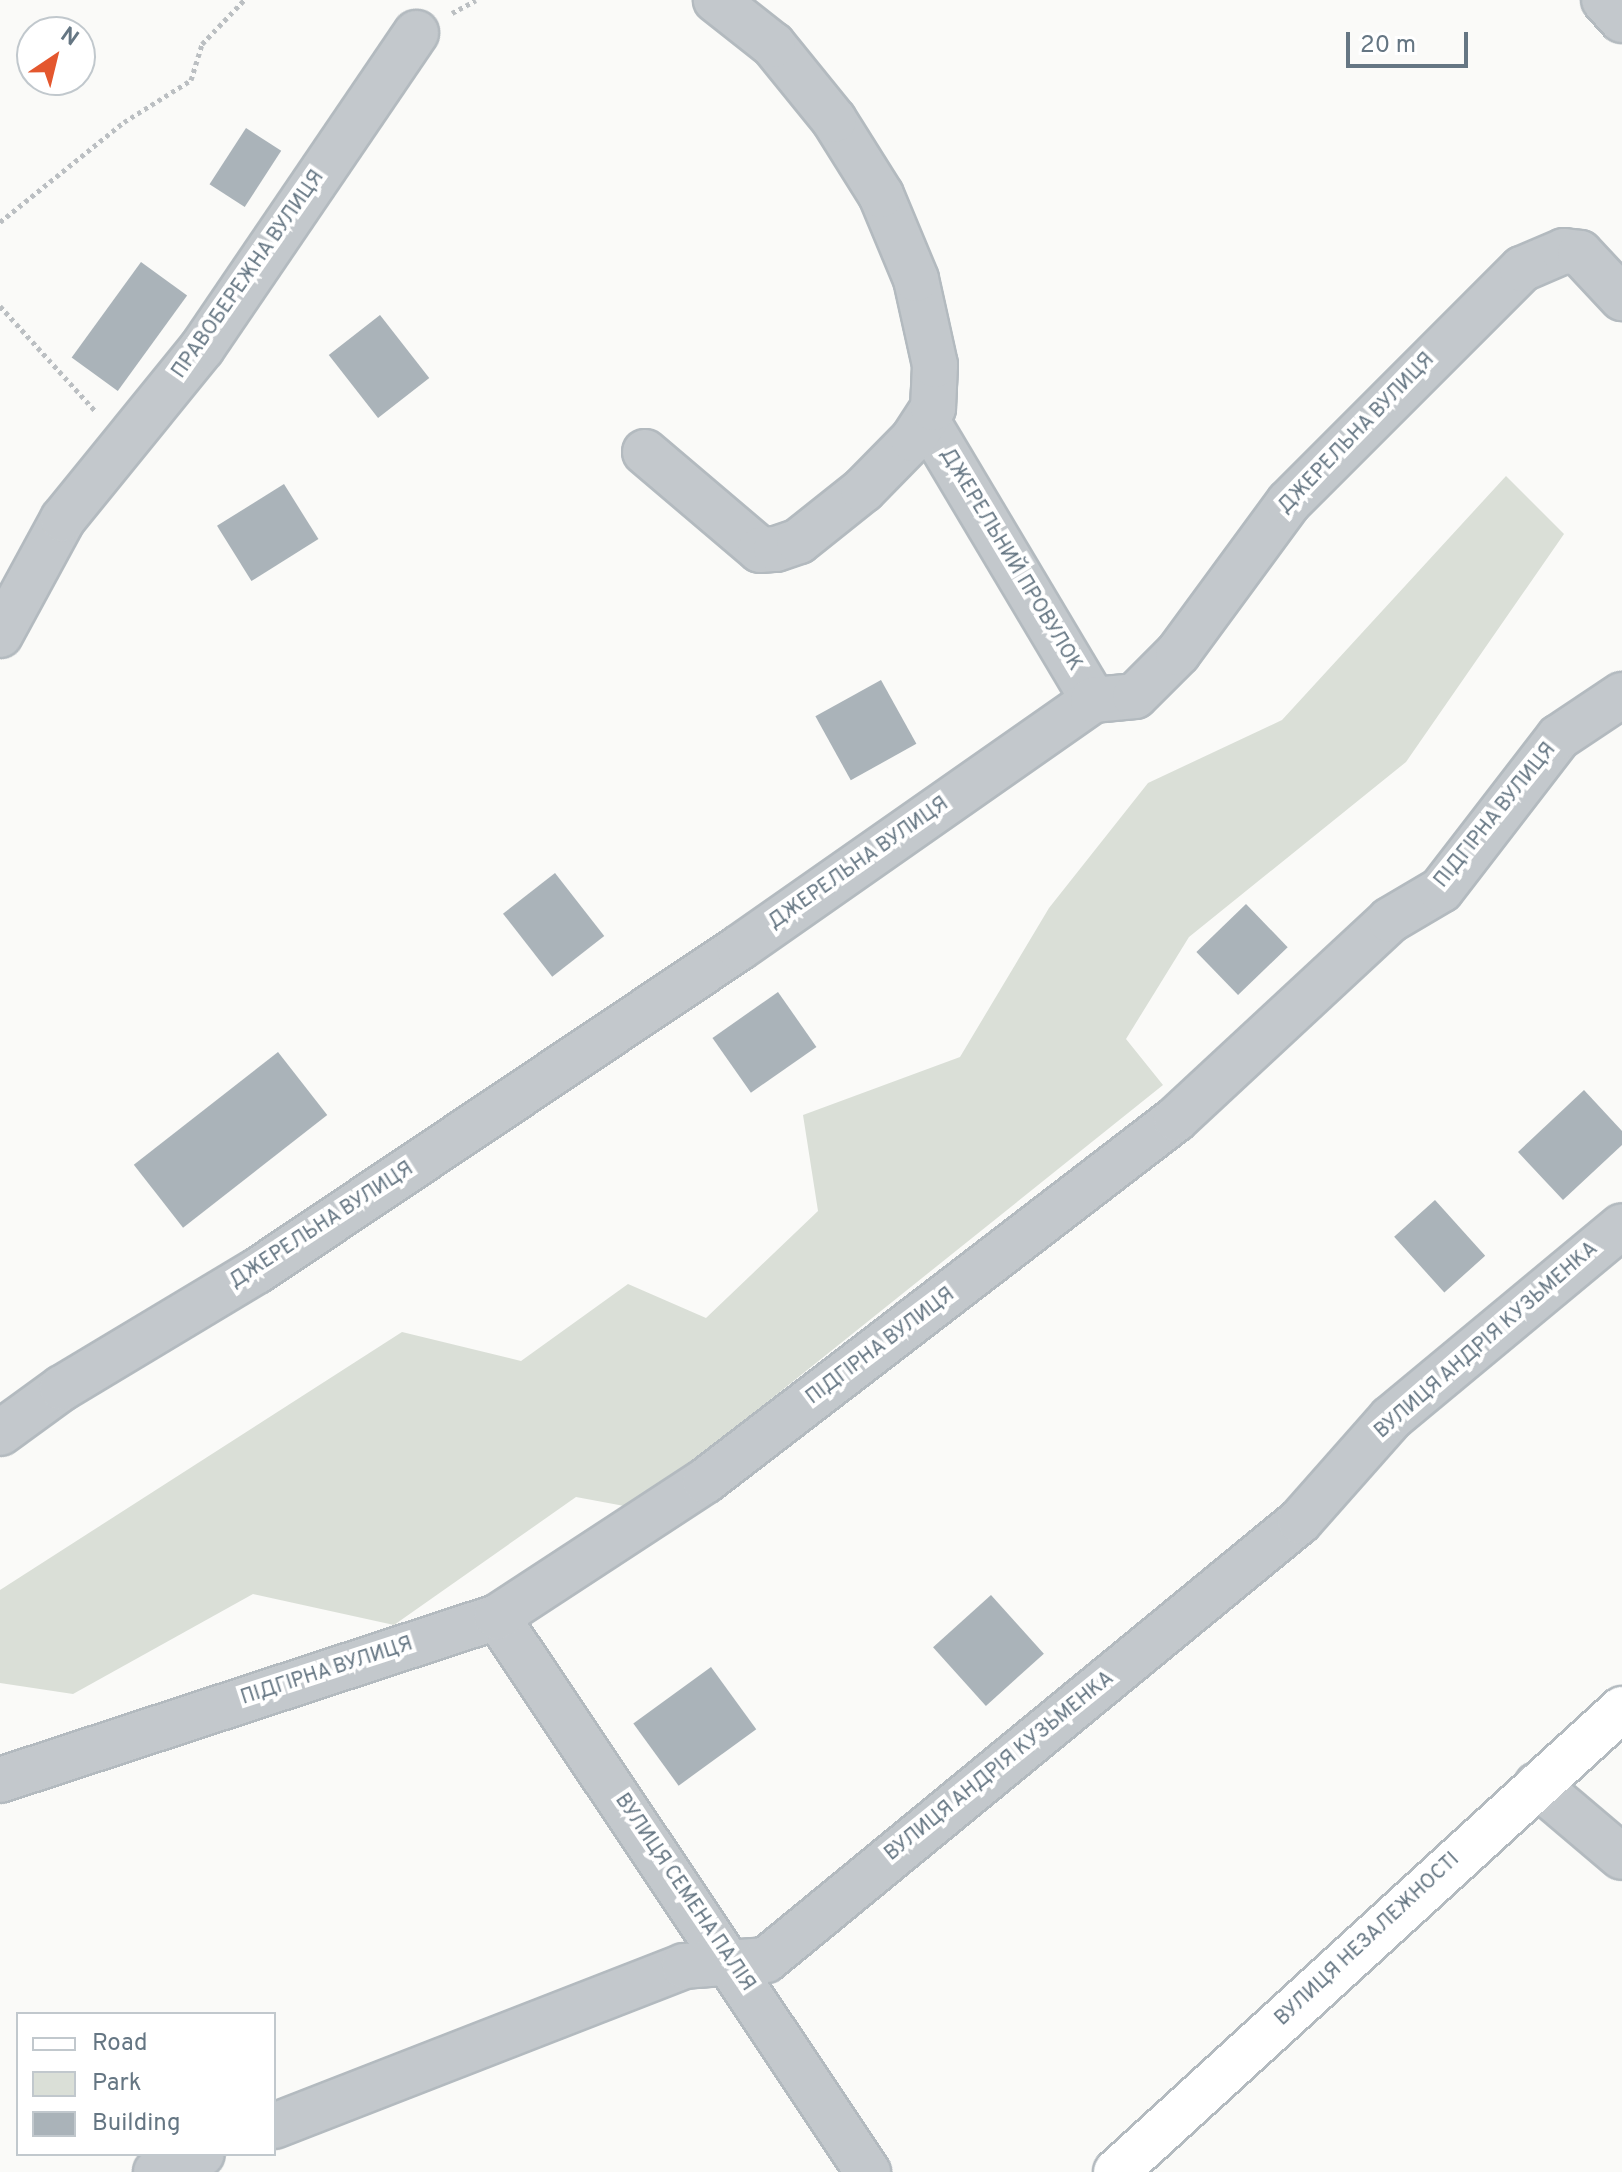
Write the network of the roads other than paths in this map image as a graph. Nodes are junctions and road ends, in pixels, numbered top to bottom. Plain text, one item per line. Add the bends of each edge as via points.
1 (716, 0) edge
2 (1604, 0) edge
3 (1622, 20) edge
4 (416, 33) dead end
5 (1622, 298) edge
6 (927, 421) junction
7 (645, 452) dead end
8 (0, 635) edge
9 (1622, 695) edge
10 (1093, 700) junction
11 (1622, 1226) edge
12 (0, 1433) edge
13 (497, 1617) junction
14 (1622, 1709) edge
15 (0, 1780) edge
16 (1537, 1785) junction
17 (1622, 1857) edge
18 (732, 1965) junction
19 (276, 2125) edge
20 (197, 2156) edge
21 (156, 2172) edge
22 (868, 2172) edge
23 (1116, 2172) edge

1 - 6 street via 773,45 834,120 881,195 916,279 935,365
2 - 3 street
4 - 8 street, ПРАВОБЕРЕЖНА ВУЛИЦЯ via 202,348 63,519
5 - 10 street, ДЖЕРЕЛЬНА ВУЛИЦЯ via 1580,253 1553,254 1522,269 1289,502 1159,674 1135,696
6 - 7 street, ДЖЕРЕЛЬНИЙ ПРОВУЛОК via 852,500 799,541 776,549 760,550
6 - 10 street, ДЖЕРЕЛЬНИЙ ПРОВУЛОК
9 - 13 street, ПІДГІРНА ВУЛИЦЯ via 1559,737 1441,890 1390,920 1176,1119 705,1481
10 - 12 street, ДЖЕРЕЛЬНА ВУЛИЦЯ via 726,957 257,1271
11 - 18 street, ВУЛИЦЯ АНДРІЯ КУЗЬМЕНКА via 1391,1418 1300,1521 766,1960
13 - 15 street, ПІДГІРНА ВУЛИЦЯ
13 - 18 street, ВУЛИЦЯ СЕМЕНА ПАЛІЯ
14 - 16 street, ВУЛИЦЯ НЕЗАЛЕЖНОСТІ
16 - 17 street
16 - 23 street, ВУЛИЦЯ НЕЗАЛЕЖНОСТІ
18 - 19 street, ВУЛИЦЯ АНДРІЯ КУЗЬМЕНКА via 684,1966
18 - 22 street, ВУЛИЦЯ СЕМЕНА ПАЛІЯ
20 - 21 street

